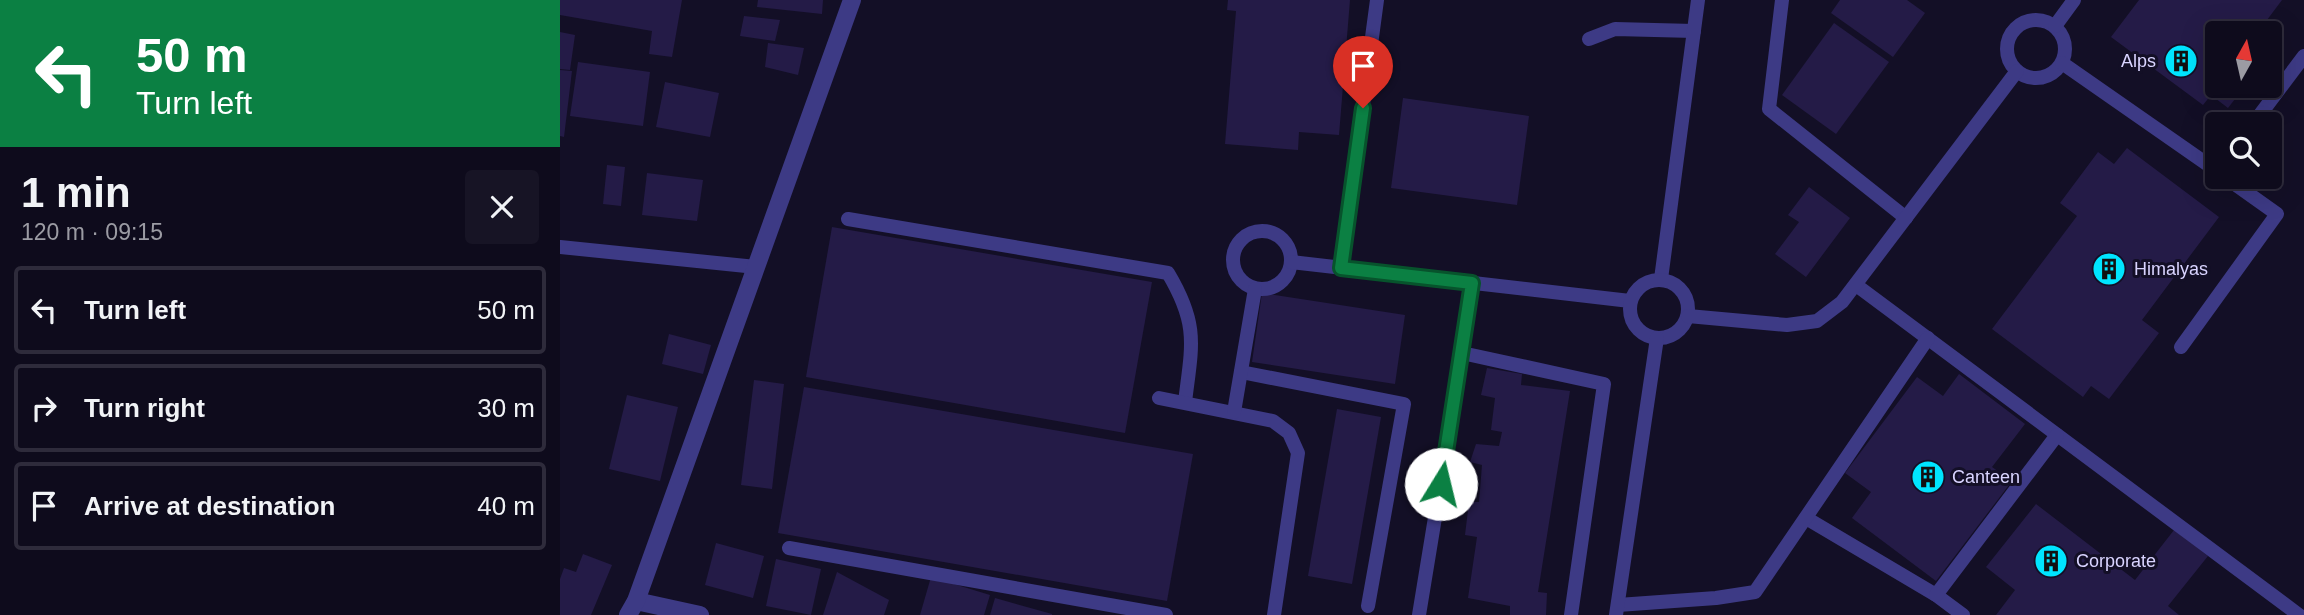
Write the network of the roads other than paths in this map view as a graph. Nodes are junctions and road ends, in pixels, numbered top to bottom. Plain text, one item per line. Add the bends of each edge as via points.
1 (852, 0) edge
2 (1377, 0) edge
3 (1698, 0) edge
4 (1782, 0) edge
5 (2074, 0) edge
6 (2055, 26) junction
7 (1694, 31) junction
8 (1589, 39) dead end
9 (2304, 56) edge
10 (2062, 63) junction
11 (2017, 71) junction
12 (2262, 112) edge
13 (2205, 163) edge
14 (2242, 189) edge
15 (1906, 218) junction
16 (848, 219) dead end
17 (560, 247) edge
18 (1291, 262) junction
19 (756, 267) junction
20 (1341, 268) junction
21 (1661, 279) junction
22 (1472, 283) junction
23 (1856, 285) junction
24 (1255, 289) junction
25 (1630, 302) junction
26 (1688, 316) junction
27 (1657, 338) junction
28 (1928, 338) junction
29 (2181, 347) dead end
30 (1462, 354) junction
31 (1241, 372) junction
32 (1159, 398) dead end
33 (1185, 402) junction
34 (1234, 412) junction
35 (2057, 435) junction
36 (1806, 518) junction
37 (789, 548) dead end
38 (1936, 595) junction
39 (1368, 606) dead end
40 (632, 608) edge
41 (1617, 610) edge
42 (700, 615) edge
43 (1166, 615) edge
44 (1274, 615) edge
45 (1419, 615) edge
46 (1571, 615) edge
47 (1964, 615) edge
48 (2299, 615) edge

1 - 19 street
2 - 20 lane
3 - 7 lane
4 - 15 lane via 1769,109
5 - 6 lane
6 - 10 lane via 2066,43
6 - 11 lane via 2026,21 2011,34 2007,54
7 - 8 lane via 1615,29
7 - 21 lane
9 - 12 lane
10 - 11 lane via 2047,76 2036,78
10 - 13 lane
11 - 15 lane
14 - 29 lane via 2277,214
15 - 23 lane
16 - 33 lane via 1168,273 1189,317 1192,341
17 - 19 lane
18 - 20 lane
18 - 24 lane via 1283,281 1265,290
18 - 24 lane via 1290,252 1278,236 1258,231 1240,240 1234,249 1233,269 1245,285
19 - 40 street
20 - 22 lane
21 - 25 lane via 1642,285
21 - 26 lane via 1685,296
22 - 25 lane
22 - 30 lane
23 - 26 lane via 1842,303 1817,321 1787,325
23 - 28 lane
24 - 31 lane
25 - 27 lane via 1629,312 1638,330
26 - 27 lane via 1676,333
27 - 41 lane
28 - 35 lane
28 - 36 lane
30 - 45 lane
30 - 46 lane via 1604,384
31 - 34 lane
31 - 39 lane via 1404,404
32 - 33 lane
33 - 34 lane
34 - 44 lane via 1273,421 1289,433 1298,453
35 - 38 lane
35 - 48 lane
36 - 38 lane
36 - 41 lane via 1755,592
37 - 43 lane
38 - 47 lane
40 - 42 street

